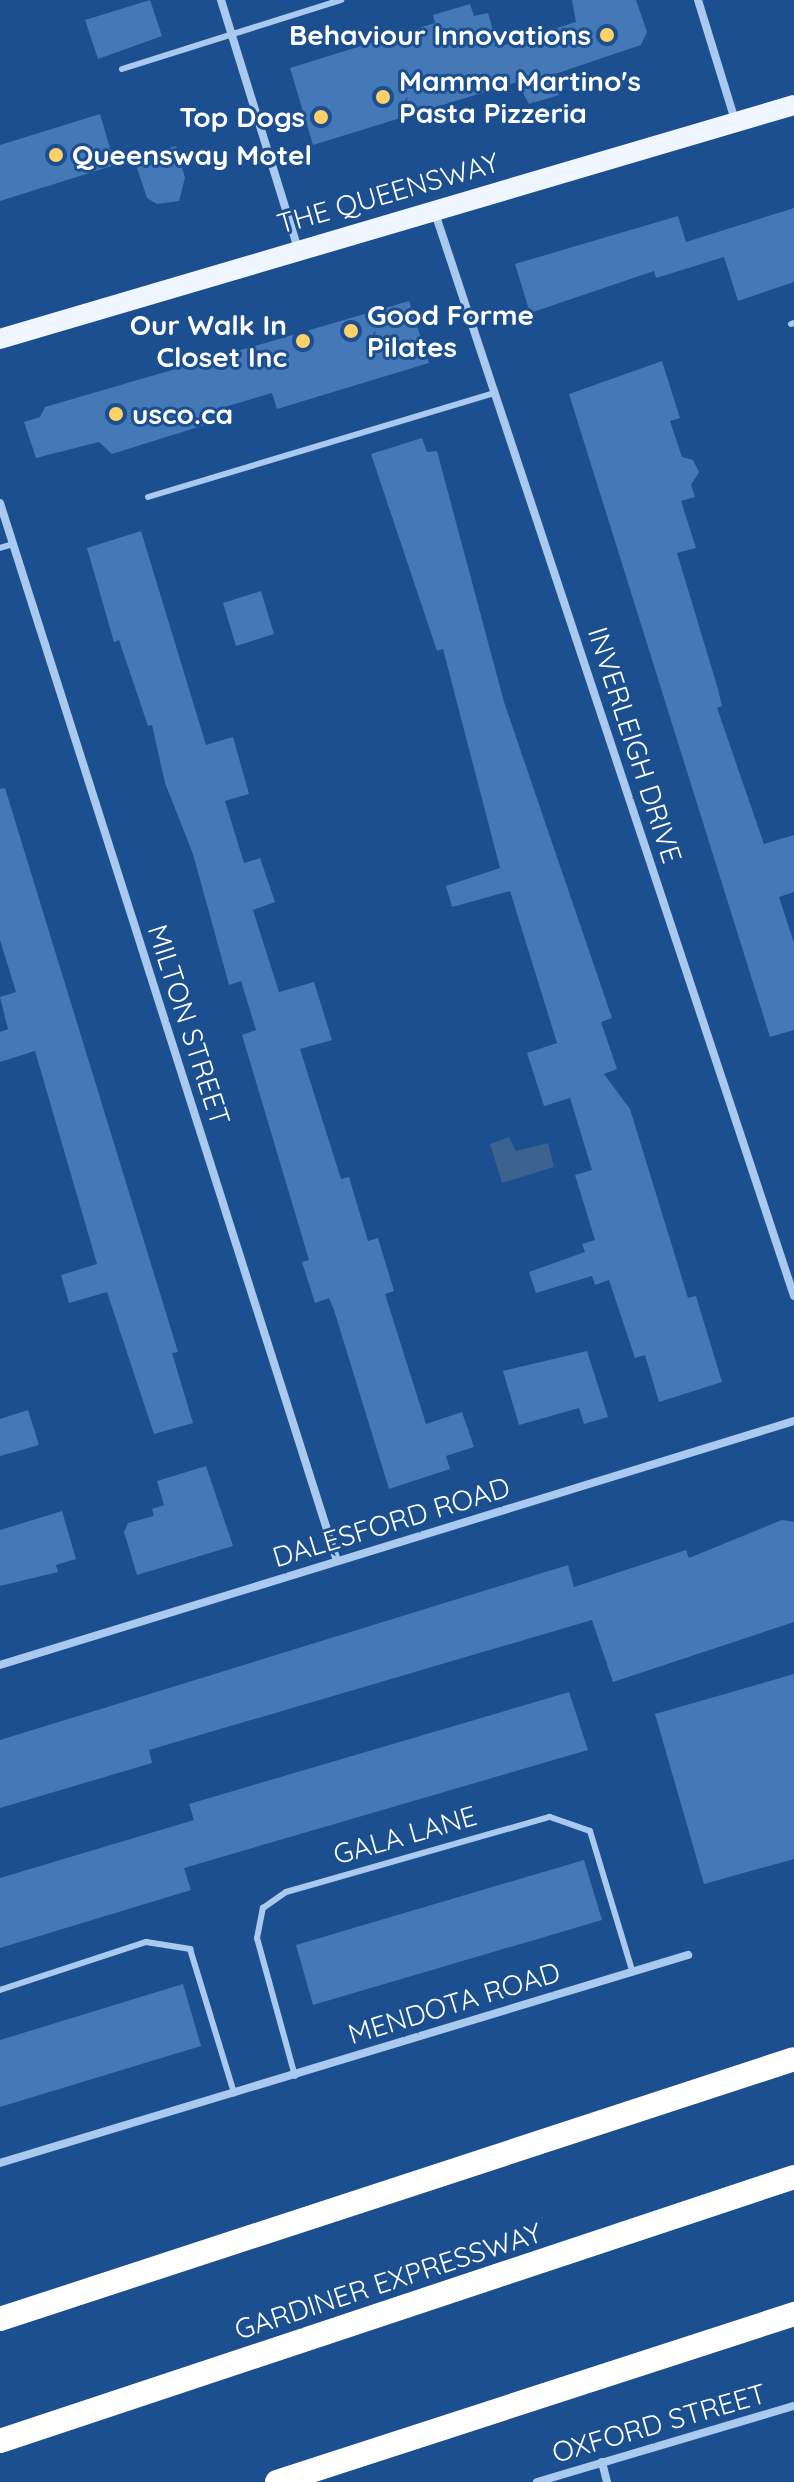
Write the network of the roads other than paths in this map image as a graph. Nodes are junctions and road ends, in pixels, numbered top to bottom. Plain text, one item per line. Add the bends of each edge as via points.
1 (221, 0) edge
2 (341, 0) edge
3 (698, 0) edge
4 (232, 38) junction
5 (122, 69) dead end
6 (794, 105) edge
7 (735, 121) junction
8 (433, 208) junction
9 (298, 249) junction
10 (0, 339) edge
11 (495, 393) junction
12 (148, 497) dead end
13 (0, 503) edge
14 (13, 544) junction
15 (0, 548) edge
16 (794, 1296) edge
17 (794, 1421) edge
18 (337, 1561) junction
19 (0, 1665) edge
20 (688, 1955) dead end
21 (632, 1970) junction
22 (0, 1990) edge
23 (794, 2059) edge
24 (295, 2076) junction
25 (234, 2093) junction
26 (0, 2163) edge
27 (794, 2177) edge
28 (794, 2314) edge
29 (0, 2319) edge
30 (794, 2406) edge
31 (0, 2441) edge
32 (602, 2462) junction
33 (277, 2482) edge
34 (537, 2482) edge
35 (607, 2482) edge

1 - 4 street
2 - 4 lane
3 - 7 street
4 - 5 lane
4 - 9 street
6 - 7 main road, THE QUEENSWAY
7 - 8 main road, THE QUEENSWAY
8 - 9 main road, THE QUEENSWAY
8 - 11 street, INVERLEIGH DRIVE
9 - 10 main road, THE QUEENSWAY
11 - 12 lane
11 - 16 street, INVERLEIGH DRIVE
13 - 14 street, MILTON STREET
14 - 15 lane
14 - 18 street, MILTON STREET
17 - 18 street, DALESFORD ROAD
18 - 19 street, DALESFORD ROAD
20 - 21 street, MENDOTA ROAD
21 - 24 street, MENDOTA ROAD
21 - 24 lane, GALA LANE via 590,1831 550,1817 286,1892 263,1908 257,1938
22 - 25 lane via 146,1942 190,1949
23 - 29 highway
24 - 25 street, MENDOTA ROAD
25 - 26 street, MENDOTA ROAD
27 - 31 highway, GARDINER EXPRESSWAY
28 - 33 highway
30 - 32 street, OXFORD STREET
32 - 34 street, OXFORD STREET
32 - 35 street

